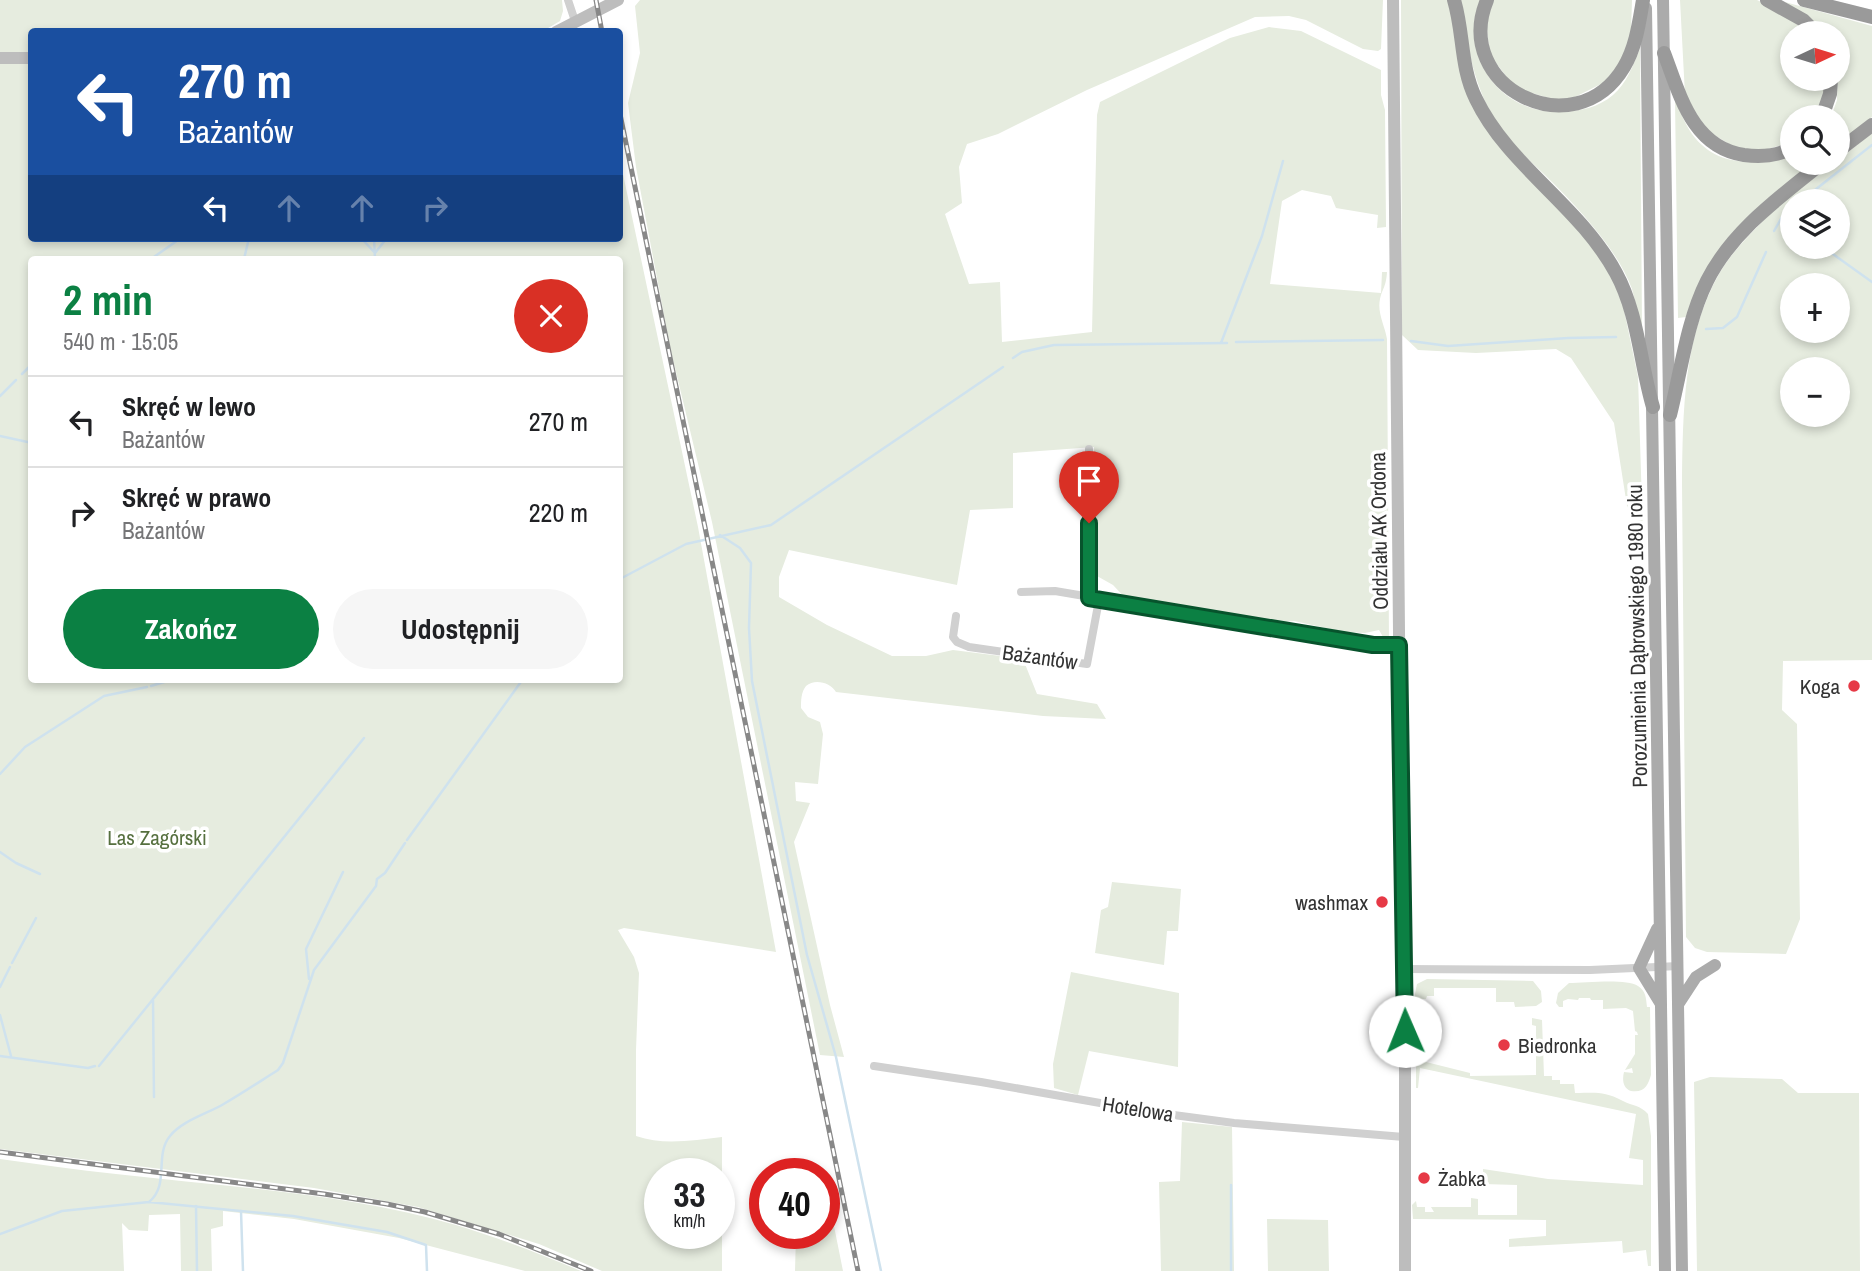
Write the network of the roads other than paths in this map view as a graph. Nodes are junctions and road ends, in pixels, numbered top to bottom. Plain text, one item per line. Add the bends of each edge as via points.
1 (568, 0) edge
2 (618, 0) edge
3 (1393, 0) edge
4 (1454, 0) edge
5 (1488, 0) edge
6 (1644, 0) edge
7 (1664, 0) edge
8 (1767, 0) edge
9 (1804, 0) edge
10 (1872, 17) edge
11 (575, 21) junction
12 (1803, 21) edge
13 (563, 28) edge
14 (1664, 53) junction
15 (0, 58) edge
16 (28, 58) edge
17 (1872, 125) edge
18 (1850, 142) edge
19 (1780, 152) edge
20 (1808, 175) edge
21 (1653, 407) junction
22 (1670, 415) junction
23 (1088, 449) dead end
24 (1021, 592) dead end
25 (1089, 598) junction
26 (1099, 600) junction
27 (956, 615) dead end
28 (1399, 645) junction
29 (1660, 922) junction
30 (1715, 965) dead end
31 (1679, 966) junction
32 (1661, 967) junction
33 (1639, 968) junction
34 (1403, 969) junction
35 (1679, 1003) junction
36 (1661, 1004) junction
37 (874, 1066) dead end
38 (1404, 1137) junction
39 (1405, 1271) edge
40 (1664, 1271) edge
41 (1682, 1271) edge

1 - 11 street
2 - 11 street
3 - 28 street, Oddziału AK Ordona
4 - 21 highway via 1467,77 1482,111 1524,164 1582,223 1620,281
5 - 6 highway via 1481,35 1491,66 1516,94 1555,105 1588,99 1618,76 1632,51
6 - 21 main road, Porozumienia Dąbrowskiego 1980 roku
7 - 14 main road, Porozumienia Dąbrowskiego 1980 roku
8 - 12 highway
9 - 10 highway
11 - 13 street
14 - 19 highway via 1691,120 1710,141 1750,156
14 - 22 main road, Porozumienia Dąbrowskiego 1980 roku
15 - 16 street
17 - 18 highway
20 - 22 highway via 1750,225 1713,270 1700,296
21 - 29 main road, Porozumienia Dąbrowskiego 1980 roku
22 - 31 main road, Porozumienia Dąbrowskiego 1980 roku
23 - 25 street
24 - 25 street via 1055,591
25 - 26 street
26 - 27 street, Bażantów via 1087,664 970,647 953,637
26 - 28 street via 1373,645
28 - 34 street, Oddziału AK Ordona
29 - 32 main road, Porozumienia Dąbrowskiego 1980 roku
29 - 33 main road
30 - 35 main road via 1696,977
31 - 32 street
31 - 35 main road, Porozumienia Dąbrowskiego 1980 roku
32 - 33 street
32 - 36 main road, Porozumienia Dąbrowskiego 1980 roku
33 - 34 street
33 - 36 main road
34 - 38 street, Oddziału AK Ordona
35 - 41 main road, Porozumienia Dąbrowskiego 1980 roku
36 - 40 main road, Porozumienia Dąbrowskiego 1980 roku
37 - 38 street, Hotelowa via 1165,1114
38 - 39 street, Oddziału AK Ordona

